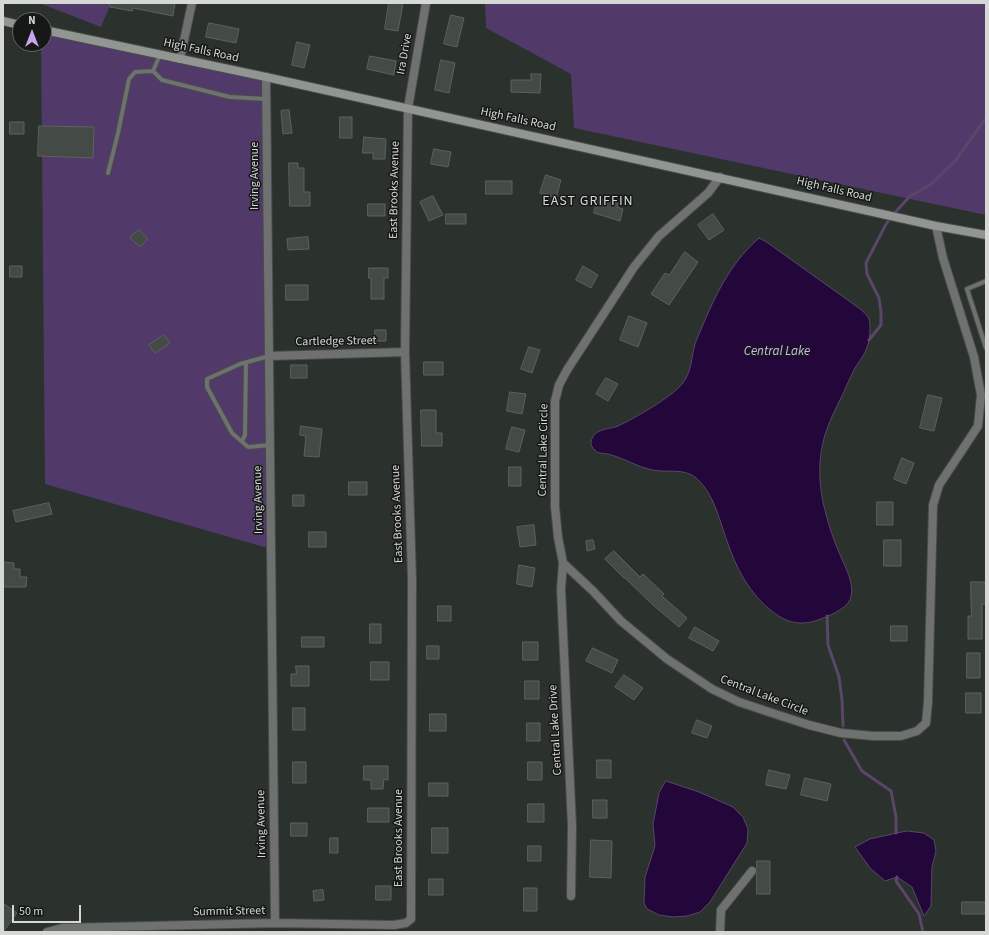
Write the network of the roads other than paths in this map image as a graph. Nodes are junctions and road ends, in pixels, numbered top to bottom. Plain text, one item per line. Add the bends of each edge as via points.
1 (192, 3) edge
2 (426, 3) edge
3 (52, 32) edge
4 (161, 55) junction
5 (180, 59) junction
6 (153, 71) junction
7 (266, 77) junction
8 (267, 99) junction
9 (408, 108) junction
10 (108, 173) dead end
11 (720, 177) junction
12 (936, 226) junction
13 (986, 235) edge
14 (986, 281) edge
15 (986, 348) edge
16 (405, 352) junction
17 (269, 356) junction
18 (246, 362) junction
19 (983, 386) edge
20 (242, 442) junction
21 (270, 445) junction
22 (563, 564) junction
23 (752, 871) dead end
24 (570, 896) dead end
25 (410, 919) joint
26 (275, 923) junction
27 (47, 932) edge
28 (720, 932) edge

1 - 5 street
2 - 9 street, Ira Drive
3 - 4 street, High Falls Road
4 - 5 street, High Falls Road
4 - 6 lane
5 - 7 street, High Falls Road
6 - 8 lane via 162,80 230,97
6 - 10 lane via 135,72 129,79
7 - 8 street, Irving Avenue
7 - 9 street, High Falls Road
8 - 17 street, Irving Avenue
9 - 11 street, High Falls Road
9 - 16 street, East Brooks Avenue
11 - 12 street, High Falls Road
11 - 22 street, Central Lake Circle via 708,193 659,236 634,267 566,370 559,385 555,401 555,507
12 - 13 street, High Falls Road
12 - 19 street, Central Lake Circle via 943,258
14 - 15 lane via 967,289
16 - 17 street, Cartledge Street
16 - 25 street, East Brooks Avenue via 412,579
17 - 18 lane
17 - 21 street, Irving Avenue
18 - 20 lane via 245,435
18 - 20 lane via 207,379 208,387 232,434
19 - 22 street, Central Lake Circle via 978,426 939,485 933,505 928,702 926,723 917,731 901,736 841,733 739,702 712,689 668,659 621,621
20 - 21 lane via 248,447
21 - 26 street, Irving Avenue
22 - 24 street, Central Lake Drive via 561,589 572,826
23 - 28 street via 721,910
25 - 26 street, Summit Street via 406,923 394,925
26 - 27 street, Summit Street via 62,928

